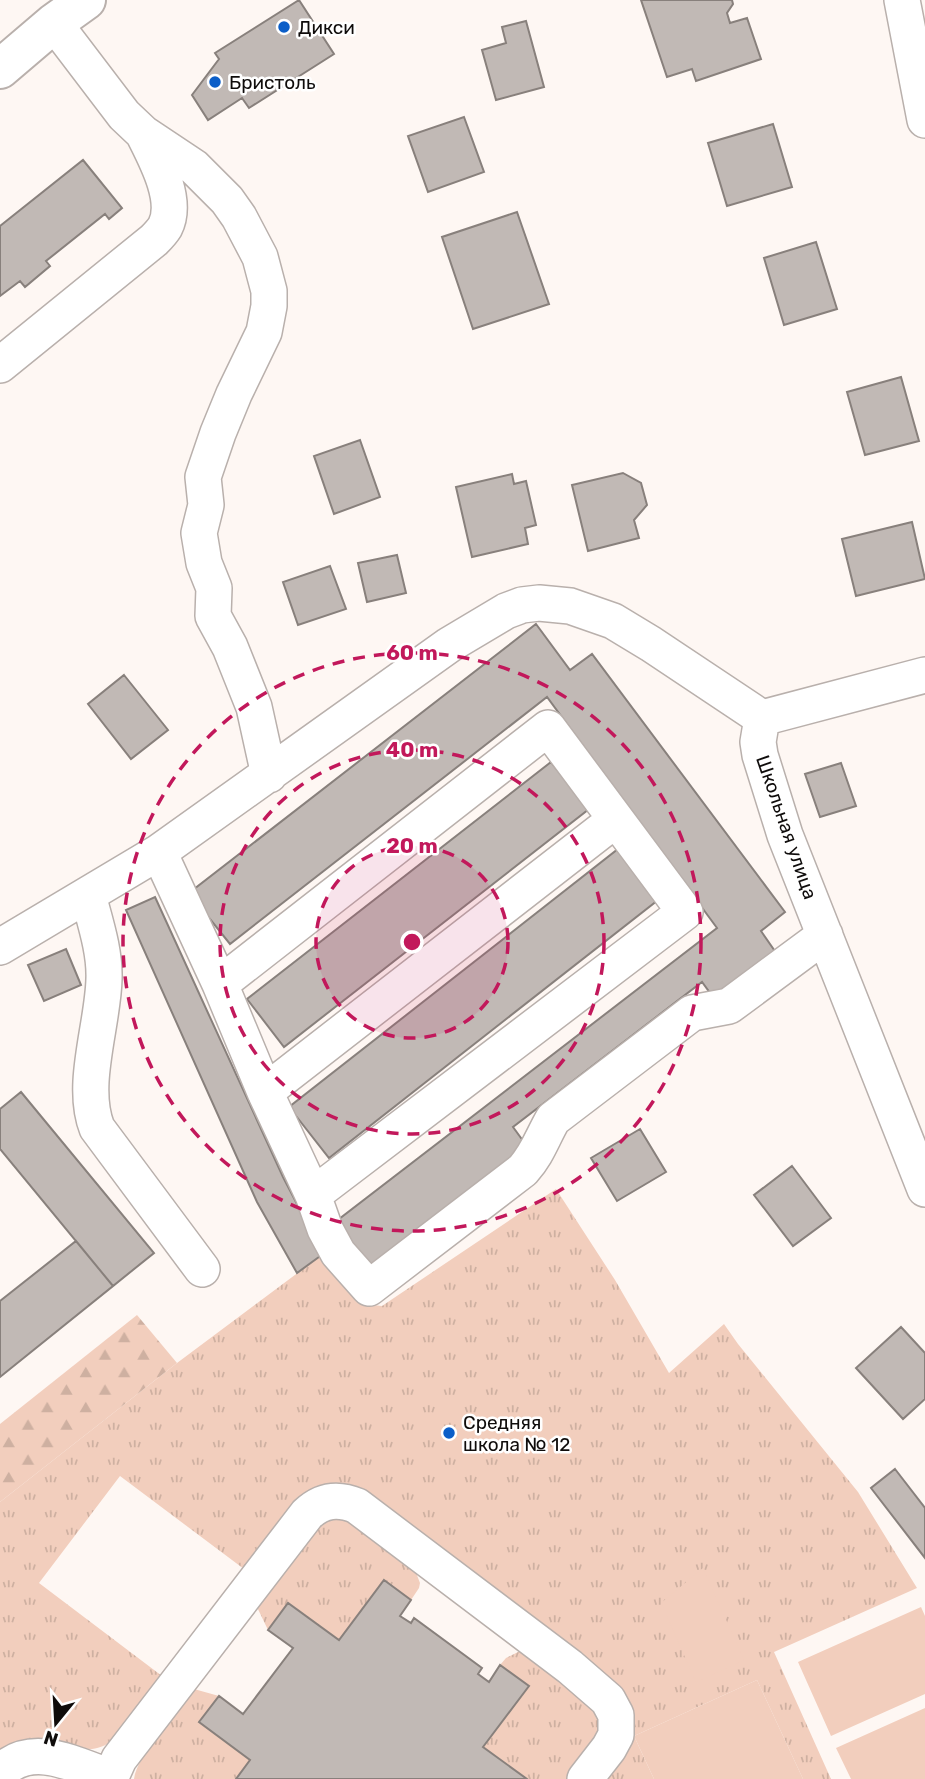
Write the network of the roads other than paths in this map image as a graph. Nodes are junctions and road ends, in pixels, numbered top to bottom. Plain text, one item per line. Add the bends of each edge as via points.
1 (86, 0) edge
2 (902, 0) edge
3 (54, 23) junction
4 (0, 69) edge
5 (925, 120) edge
6 (143, 133) junction
7 (0, 365) edge
8 (925, 675) edge
9 (762, 718) junction
10 (269, 775) junction
11 (615, 820) junction
12 (159, 852) junction
13 (88, 895) junction
14 (825, 935) junction
15 (0, 947) edge
16 (220, 984) junction
17 (265, 1092) junction
18 (925, 1189) edge
19 (313, 1195) junction
20 (202, 1269) dead end
21 (0, 1773) edge
22 (110, 1778) edge
23 (585, 1779) edge

1 - 3 main road
2 - 5 street
3 - 4 main road
3 - 6 street
6 - 7 street via 166,190 169,212 165,227
6 - 10 street via 194,167 227,200 255,246 269,291 264,332 233,394 203,477 206,505 199,533 214,588 213,616 254,707
8 - 9 street
9 - 10 street via 613,621 570,606 539,603 506,611 449,645
9 - 14 street, Школьная улица via 758,742 763,766
10 - 12 street
11 - 16 street via 548,728
11 - 17 street
11 - 19 street via 685,912
12 - 13 street
12 - 16 street
13 - 15 street
13 - 20 street via 104,976 91,1080 92,1114 97,1128
14 - 18 street, Школьная улица
14 - 19 street via 729,1006 692,1013 553,1119 523,1170 369,1288 338,1253
16 - 17 street
17 - 19 street
21 - 22 street via 12,1762 34,1756
22 - 23 street via 118,1759 307,1514 334,1500 357,1506 608,1700 616,1715 616,1735

